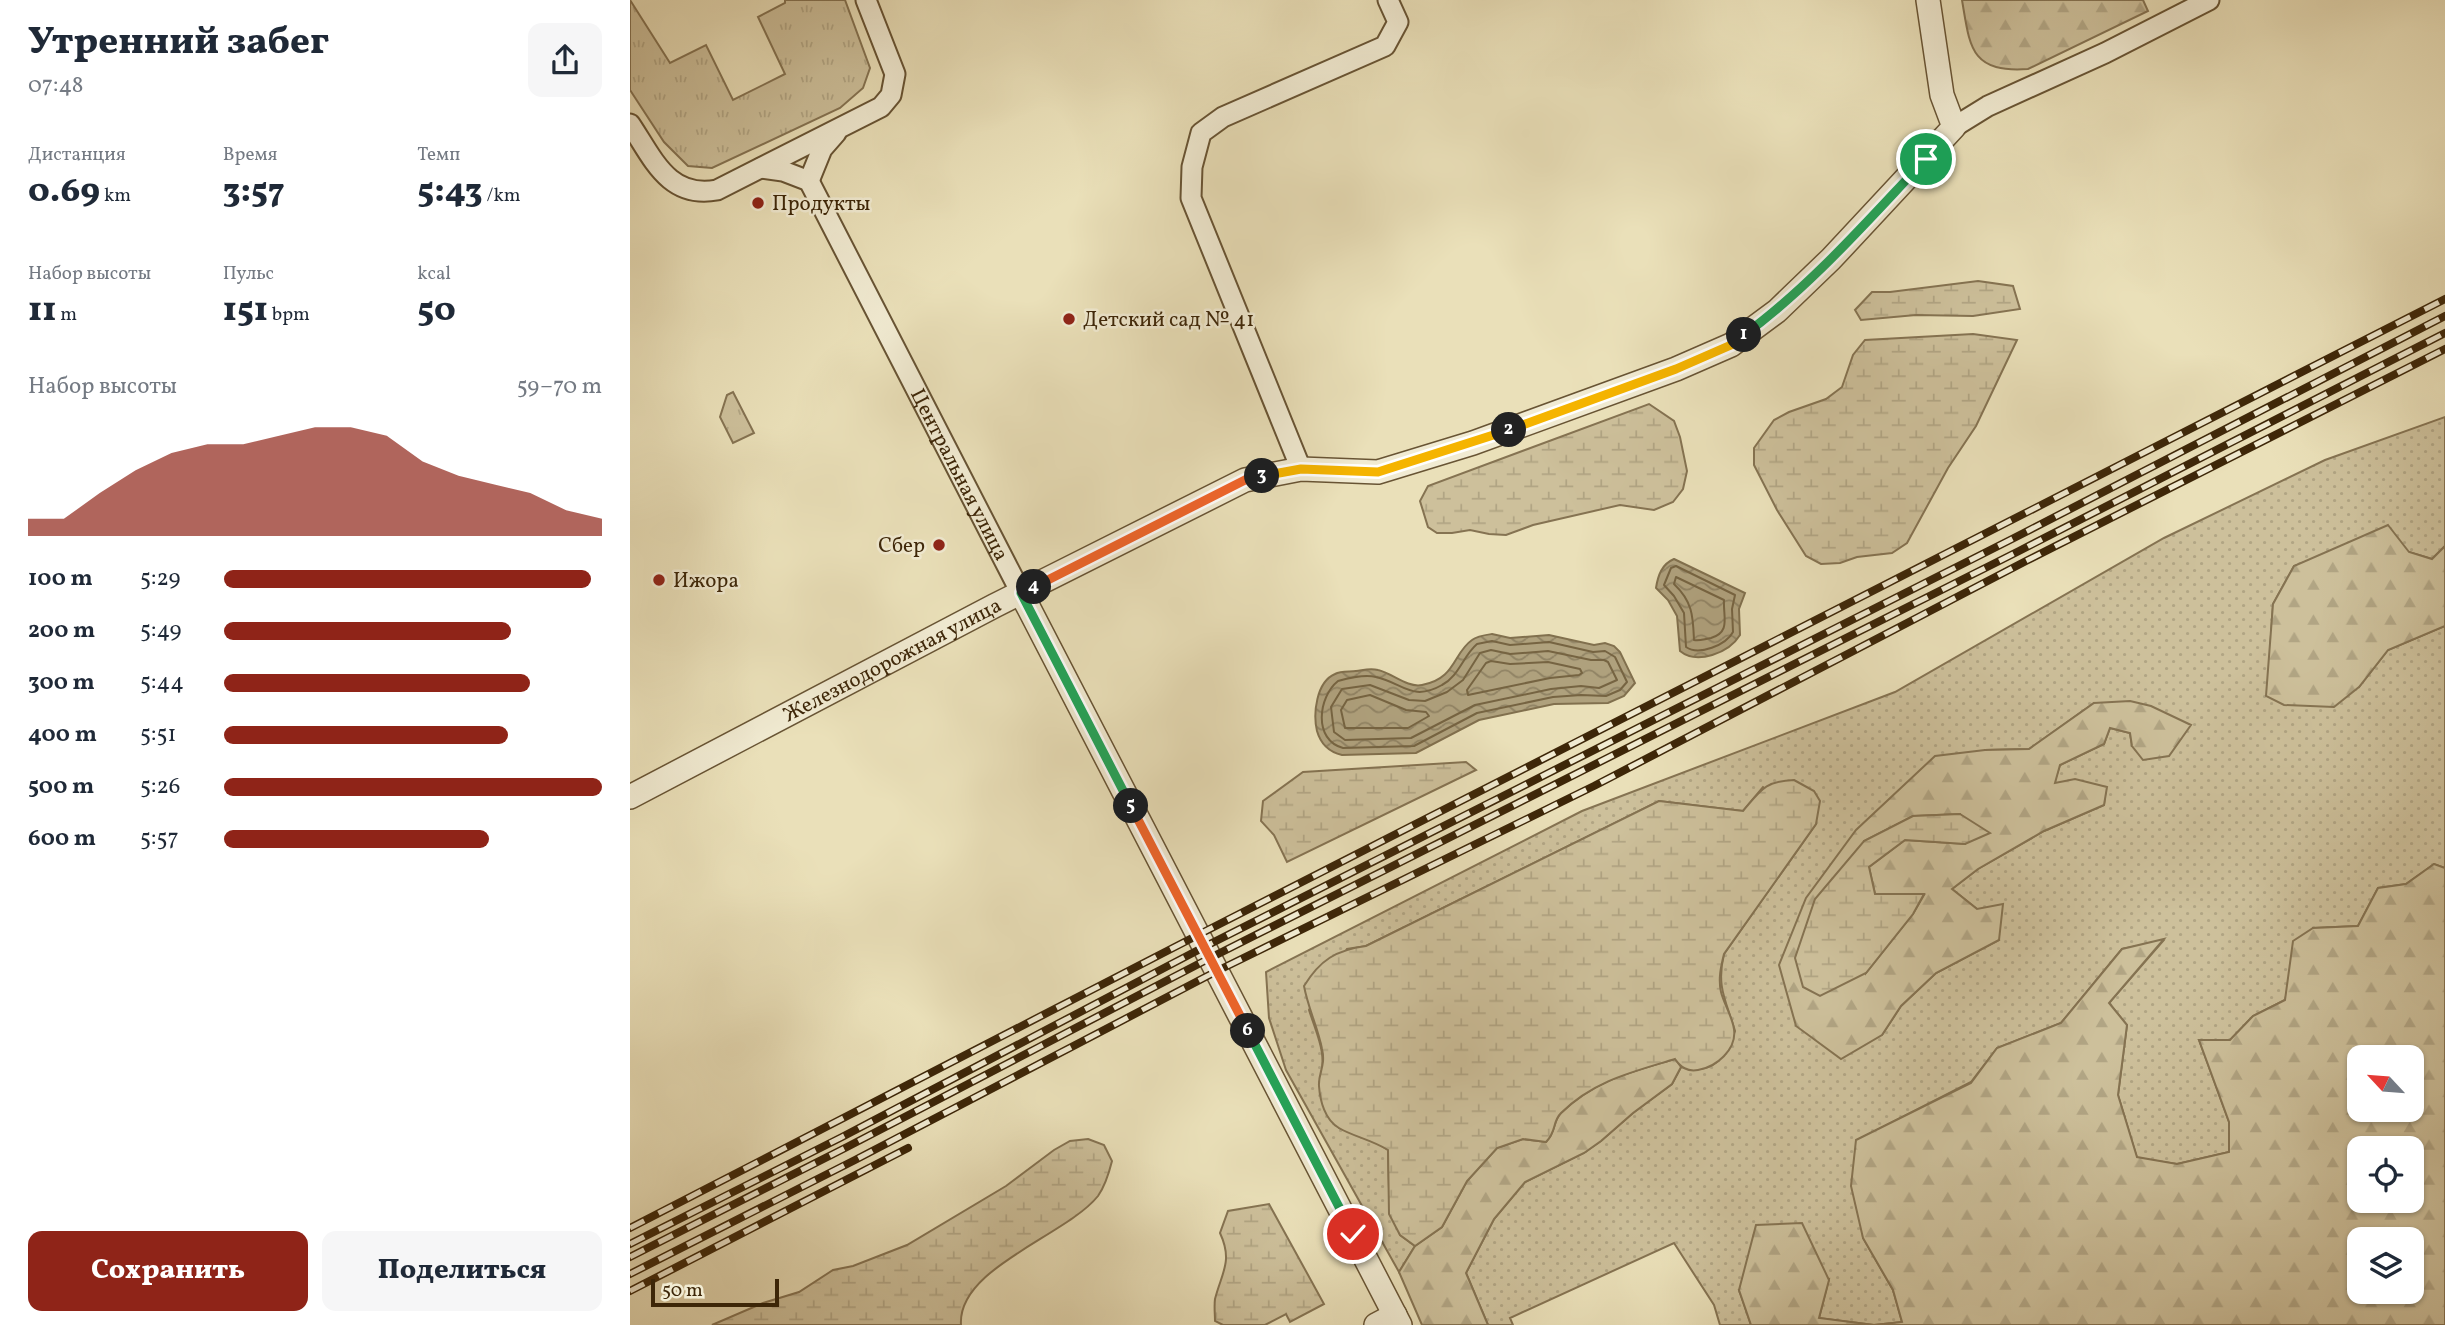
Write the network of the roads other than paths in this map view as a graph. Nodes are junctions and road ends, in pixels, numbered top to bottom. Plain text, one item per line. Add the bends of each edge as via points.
1 (866, 0) edge
2 (1388, 0) edge
3 (1928, 0) edge
4 (2209, 0) edge
5 (630, 124) edge
6 (1954, 127) junction
7 (838, 130) junction
8 (761, 169) junction
9 (810, 181) junction
10 (1301, 469) junction
11 (1021, 593) junction
12 (630, 797) edge
13 (1390, 1321) edge

1 - 7 street via 895,74 891,95 881,107
2 - 10 street via 1398,22 1385,46 1223,117 1200,133 1192,167 1191,198
3 - 6 street via 1942,95
4 - 6 street via 1988,106
5 - 8 street via 663,172 688,190 717,190
6 - 10 street, Железнодорожная улица via 1831,260 1777,311 1731,345 1486,438 1378,472
7 - 8 street
7 - 9 street via 822,149
8 - 9 street
9 - 11 street, Центральная улица
10 - 11 street, Железнодорожная улица via 1245,480
11 - 12 street, Железнодорожная улица
11 - 13 street, Центральная улица via 1227,991

